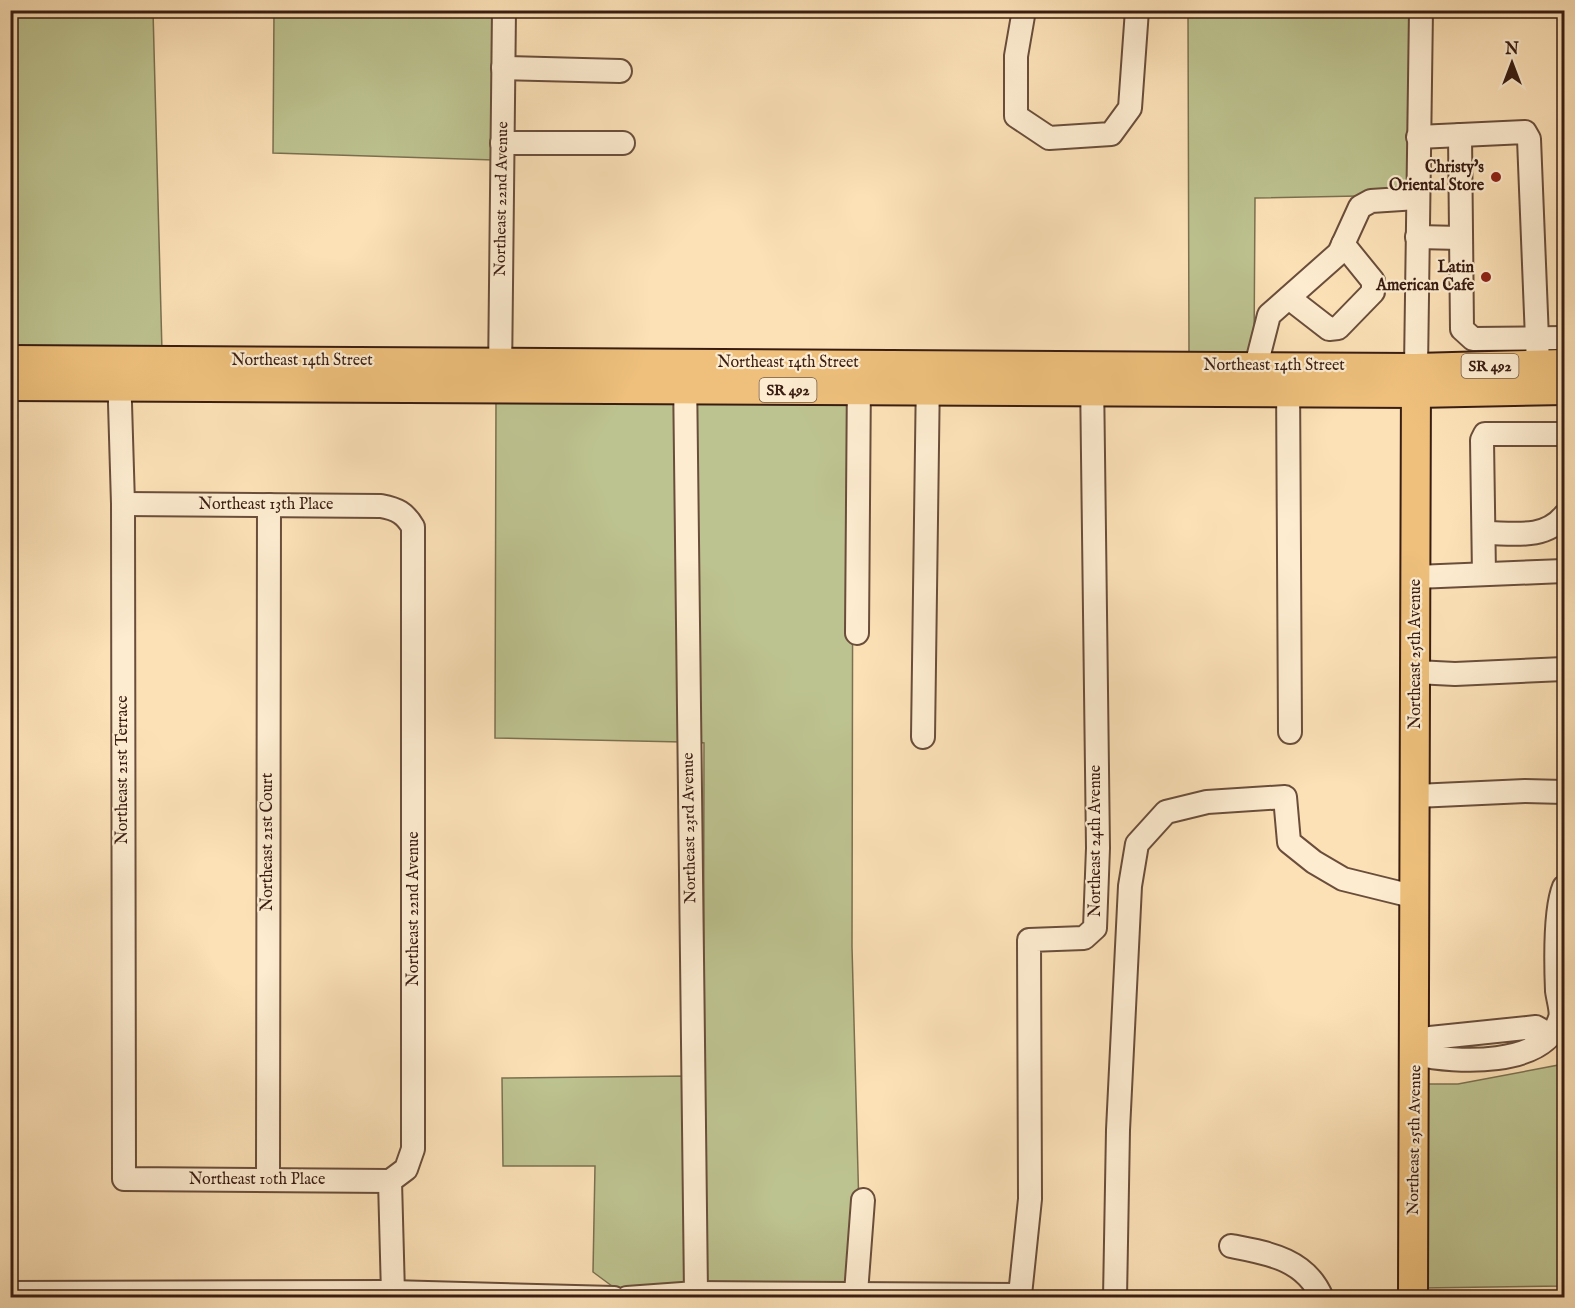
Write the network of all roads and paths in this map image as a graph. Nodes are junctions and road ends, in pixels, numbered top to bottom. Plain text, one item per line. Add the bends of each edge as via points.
1 (504, 10) edge
2 (1024, 10) edge
3 (1137, 10) edge
4 (1420, 10) edge
5 (503, 68) junction
6 (620, 71) dead end
7 (1460, 135) junction
8 (1418, 137) junction
9 (502, 143) junction
10 (623, 143) dead end
11 (1417, 198) junction
12 (1417, 237) junction
13 (1461, 238) junction
14 (1343, 244) junction
15 (1289, 298) junction
16 (1564, 338) edge
17 (1546, 356) edge
18 (10, 360) edge
19 (1256, 366) junction
20 (119, 374) junction
21 (500, 375) junction
22 (685, 376) junction
23 (859, 377) junction
24 (928, 377) junction
25 (1092, 378) junction
26 (1288, 379) junction
27 (1416, 380) junction
28 (10, 386) edge
29 (1564, 390) edge
30 (1564, 434) edge
31 (123, 504) junction
32 (269, 505) junction
33 (407, 516) joint
34 (1564, 516) edge
35 (1484, 534) junction
36 (1564, 571) edge
37 (1485, 574) junction
38 (1416, 577) junction
39 (857, 633) dead end
40 (1564, 669) edge
41 (1416, 672) junction
42 (1290, 732) dead end
43 (923, 737) dead end
44 (1564, 792) edge
45 (1416, 796) junction
46 (1564, 887) edge
47 (1416, 897) junction
48 (1416, 1054) junction
49 (124, 1179) joint
50 (268, 1179) junction
51 (390, 1181) junction
52 (862, 1200) dead end
53 (1231, 1246) dead end
54 (10, 1293) edge
55 (696, 1293) junction
56 (856, 1293) junction
57 (393, 1294) junction
58 (614, 1298) edge
59 (627, 1298) edge
60 (1115, 1298) edge
61 (1322, 1298) edge
62 (1413, 1298) edge

1 - 5 street, Northeast 22nd Avenue
2 - 3 street via 1016,56 1016,116 1049,138 1111,134 1130,108
4 - 8 street, Northeast 25th Avenue
5 - 6 street
5 - 9 street, Northeast 22nd Avenue
7 - 8 street
7 - 13 street
7 - 17 street via 1525,132 1530,139
8 - 11 street, Northeast 25th Avenue
9 - 10 street
9 - 21 street, Northeast 22nd Avenue
11 - 12 street, Northeast 25th Avenue
11 - 14 street via 1371,201 1360,207
12 - 13 street
12 - 27 street, Northeast 25th Avenue
13 - 17 street via 1462,329 1473,339
14 - 15 street via 1339,253
14 - 15 street via 1373,281 1373,292 1338,328 1329,329
15 - 19 street via 1269,315
16 - 17 street
17 - 27 main road, Northeast 14th Street / SR 492
18 - 20 main road, Northeast 14th Street / SR 492
19 - 25 main road, Northeast 14th Street / SR 492
19 - 26 main road, Northeast 14th Street / SR 492
20 - 21 main road, Northeast 14th Street / SR 492
20 - 28 main road, Northeast 14th Street / SR 492
20 - 31 street, Northeast 21st Terrace
21 - 22 main road, Northeast 14th Street / SR 492
22 - 23 main road, Northeast 14th Street / SR 492
22 - 55 street, Northeast 23rd Avenue
23 - 24 main road, Northeast 14th Street / SR 492
23 - 39 street
24 - 25 main road, Northeast 14th Street / SR 492
24 - 43 street
25 - 26 main road, Northeast 14th Street / SR 492
25 - 56 street, Northeast 24th Avenue via 1098,848 1095,928 1084,938 1029,940 1030,1199 1020,1295
26 - 27 main road, Northeast 14th Street / SR 492
26 - 42 street
27 - 29 main road, Northeast 14th Street / SR 492
27 - 38 main road, Northeast 25th Avenue
30 - 35 street via 1485,434
31 - 32 street, Northeast 13th Place
31 - 49 street, Northeast 21st Terrace
32 - 33 street, Northeast 13th Place via 381,506 396,508
32 - 50 street, Northeast 21st Court
33 - 51 street, Northeast 22nd Avenue via 415,541 413,1149 406,1169
34 - 35 street via 1543,533
35 - 37 street
36 - 37 street
37 - 38 street
38 - 41 main road, Northeast 25th Avenue
40 - 41 street
41 - 45 main road, Northeast 25th Avenue
44 - 45 street
45 - 47 main road, Northeast 25th Avenue
46 - 48 street via 1558,935 1560,1017 1550,1035 1533,1050 1503,1058 1442,1060
47 - 48 main road, Northeast 25th Avenue
47 - 60 street via 1343,879 1314,862 1288,842 1285,797 1207,802 1166,812 1137,844 1130,886 1118,1130
48 - 62 main road, Northeast 25th Avenue
49 - 50 street, Northeast 10th Place
50 - 51 street, Northeast 10th Place
51 - 57 street
52 - 56 street
53 - 61 street via 1274,1254 1297,1266 1312,1278
54 - 57 street
55 - 56 street
55 - 59 street
57 - 58 street

